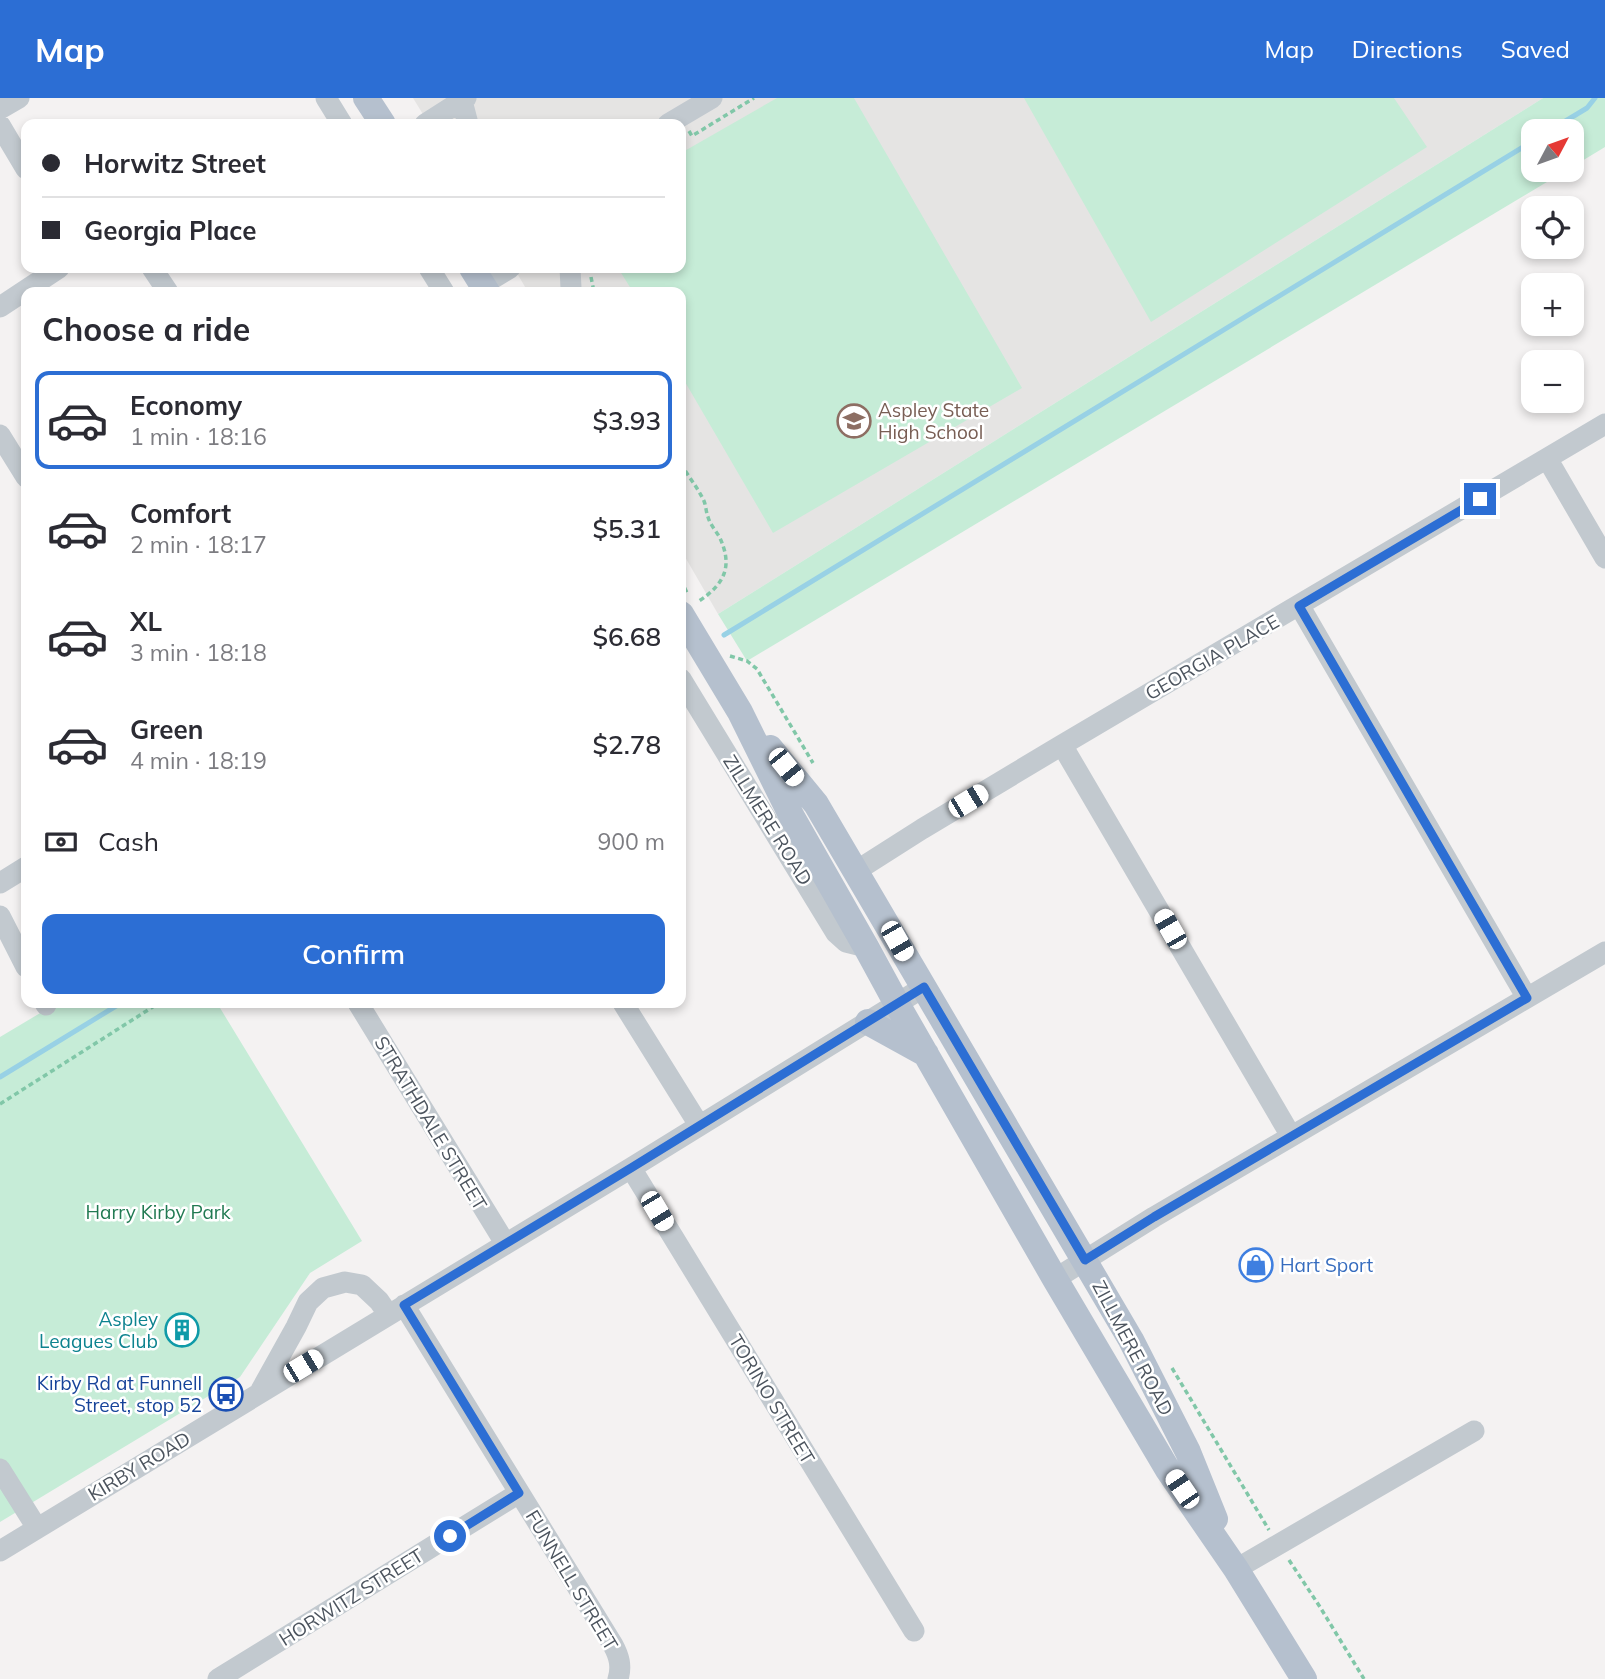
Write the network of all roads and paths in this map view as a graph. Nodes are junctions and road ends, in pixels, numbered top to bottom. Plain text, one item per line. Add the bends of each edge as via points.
1 (19, 98) edge
2 (326, 98) edge
3 (366, 98) edge
4 (712, 98) edge
5 (464, 99) edge
6 (0, 109) edge
7 (339, 119) edge
8 (380, 119) edge
9 (433, 119) edge
10 (467, 119) edge
11 (676, 119) edge
12 (0, 125) edge
13 (21, 161) edge
14 (52, 273) edge
15 (499, 273) edge
16 (480, 282) edge
17 (31, 287) edge
18 (21, 293) edge
19 (0, 307) edge
20 (1605, 424) edge
21 (0, 435) edge
22 (1548, 460) junction
23 (21, 469) edge
24 (686, 472) edge
25 (1605, 558) edge
26 (1299, 606) junction
27 (687, 609) edge
28 (686, 687) edge
29 (740, 712) junction
30 (1062, 745) junction
31 (21, 870) edge
32 (856, 871) junction
33 (0, 883) edge
34 (0, 916) edge
35 (866, 947) junction
36 (1605, 952) edge
37 (21, 957) edge
38 (924, 987) junction
39 (1527, 998) junction
40 (897, 1004) junction
41 (151, 1008) edge
42 (361, 1008) edge
43 (626, 1008) edge
44 (867, 1022) junction
45 (926, 1054) junction
46 (0, 1104) edge
47 (699, 1125) junction
48 (1291, 1136) junction
49 (631, 1168) junction
50 (505, 1243) junction
51 (1085, 1260) junction
52 (1055, 1279) junction
53 (396, 1309) junction
54 (261, 1392) junction
55 (1474, 1431) dead end
56 (0, 1469) edge
57 (1235, 1475) dead end
58 (519, 1493) junction
59 (37, 1528) junction
60 (1278, 1544) junction
61 (0, 1550) edge
62 (1236, 1569) junction
63 (914, 1631) dead end
64 (218, 1679) edge
65 (618, 1679) edge
66 (1304, 1679) edge
67 (1364, 1679) edge

1 - 6 street
2 - 7 street
3 - 8 main road
4 - 11 street
5 - 9 street
5 - 10 street
12 - 13 street
14 - 17 street
15 - 16 street
18 - 19 street
20 - 22 street, GEORGIA PLACE
21 - 23 street
22 - 25 street
22 - 26 street, GEORGIA PLACE
24 - 27 path via 704,501 727,567 702,600
26 - 30 street, GEORGIA PLACE
26 - 39 street
27 - 29 main road, ZILLMERE ROAD
28 - 35 street, ZILLMERE ROAD via 836,933 846,942
29 - 32 main road, ZILLMERE ROAD via 816,804
29 - 35 main road, ZILLMERE ROAD via 792,817
30 - 32 street, GEORGIA PLACE
30 - 48 street
31 - 33 street
32 - 38 main road, ZILLMERE ROAD
34 - 37 street
35 - 40 main road, ZILLMERE ROAD
36 - 39 street
38 - 40 street, KIRBY ROAD
38 - 51 main road, ZILLMERE ROAD
39 - 48 street
40 - 44 street, KIRBY ROAD
40 - 45 main road, ZILLMERE ROAD
41 - 46 path
42 - 50 street, STRATHDALE STREET
43 - 47 street
44 - 45 main road
44 - 47 street, KIRBY ROAD
45 - 52 main road, ZILLMERE ROAD
47 - 49 street, KIRBY ROAD
48 - 51 street
49 - 50 street, KIRBY ROAD
49 - 63 street, TORINO STREET
50 - 53 street, KIRBY ROAD
51 - 52 street
51 - 62 main road, ZILLMERE ROAD via 1188,1452
52 - 62 main road, ZILLMERE ROAD via 1168,1469
53 - 54 street, KIRBY ROAD
53 - 54 street, FUNNELL STREET via 362,1285 345,1282 323,1288 308,1302
53 - 58 street, FUNNELL STREET
54 - 59 street, KIRBY ROAD
55 - 60 street
56 - 59 street
57 - 60 path
58 - 64 street, HORWITZ STREET
58 - 65 street, FUNNELL STREET via 613,1644 620,1664
59 - 61 street, KIRBY ROAD
60 - 62 street
60 - 67 path
62 - 66 main road, ZILLMERE ROAD

